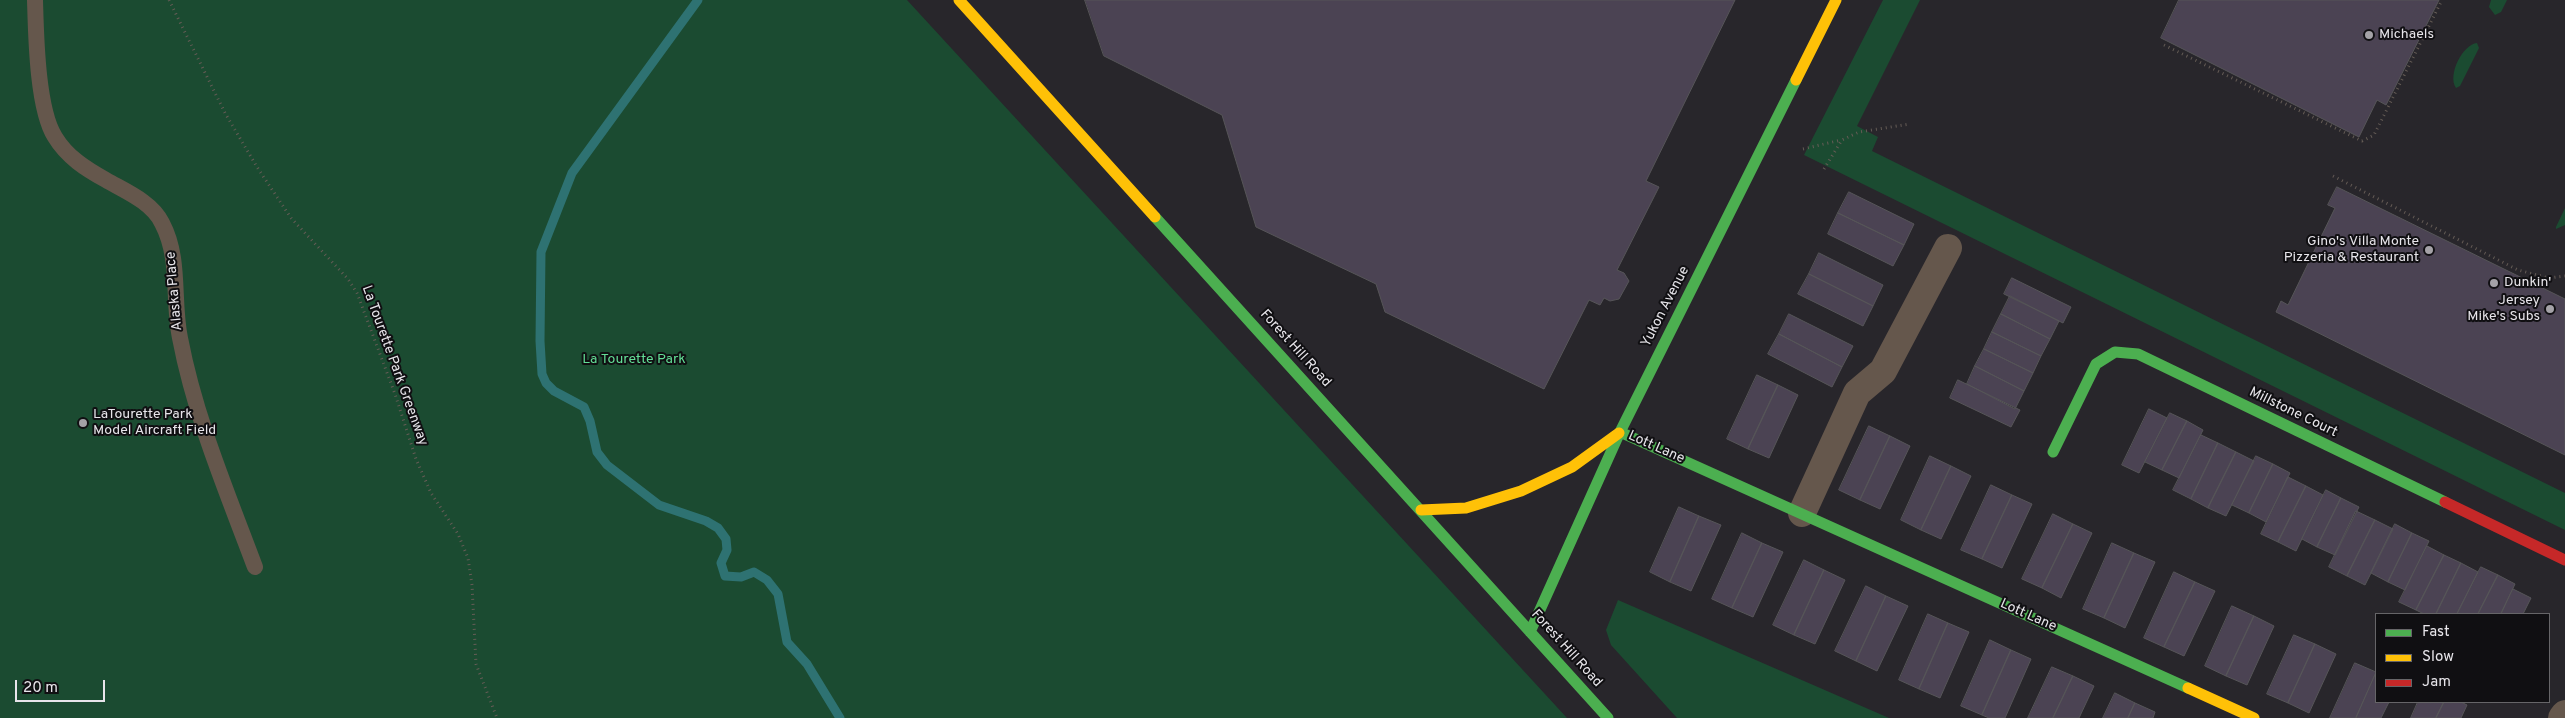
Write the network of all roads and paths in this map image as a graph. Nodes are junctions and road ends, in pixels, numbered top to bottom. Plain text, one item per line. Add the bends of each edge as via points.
1 (35, 0) edge
2 (169, 0) edge
3 (959, 0) edge
4 (1836, 0) edge
5 (2442, 0) edge
6 (2164, 45) dead end
7 (1910, 124) dead end
8 (1842, 140) junction
9 (1803, 149) dead end
10 (1824, 169) dead end
11 (2333, 176) dead end
12 (1948, 248) dead end
13 (2565, 276) edge
14 (1620, 432) junction
15 (2053, 452) dead end
16 (1421, 510) junction
17 (1802, 513) junction
18 (2565, 560) edge
19 (255, 567) dead end
20 (1530, 632) junction
21 (2565, 714) edge
22 (496, 718) edge
23 (1608, 718) edge
24 (2254, 718) edge
25 (2562, 718) edge

1 - 19 lane, Alaska Place via 43,101 54,136 70,157 93,174 140,199 162,221 173,250 179,336 198,410
2 - 22 path, La Tourette Park Greenway via 225,113 257,168 291,218 357,293 416,459 431,493 458,534 468,558 476,664
3 - 16 street, Forest Hill Road
4 - 14 street, Yukon Avenue
5 - 6 path via 2374,135 2362,141
7 - 8 path via 1859,132
8 - 9 path
8 - 10 path
11 - 13 path via 2518,270 2549,278
12 - 17 street via 1883,372 1857,393
14 - 16 street via 1572,467 1521,490 1466,508
14 - 17 street, Lott Lane
14 - 20 street, Yukon Avenue
15 - 18 street, Millstone Court via 2096,364 2115,352 2138,354
16 - 20 street, Forest Hill Road
17 - 24 street, Lott Lane
20 - 23 street, Forest Hill Road
21 - 25 street

